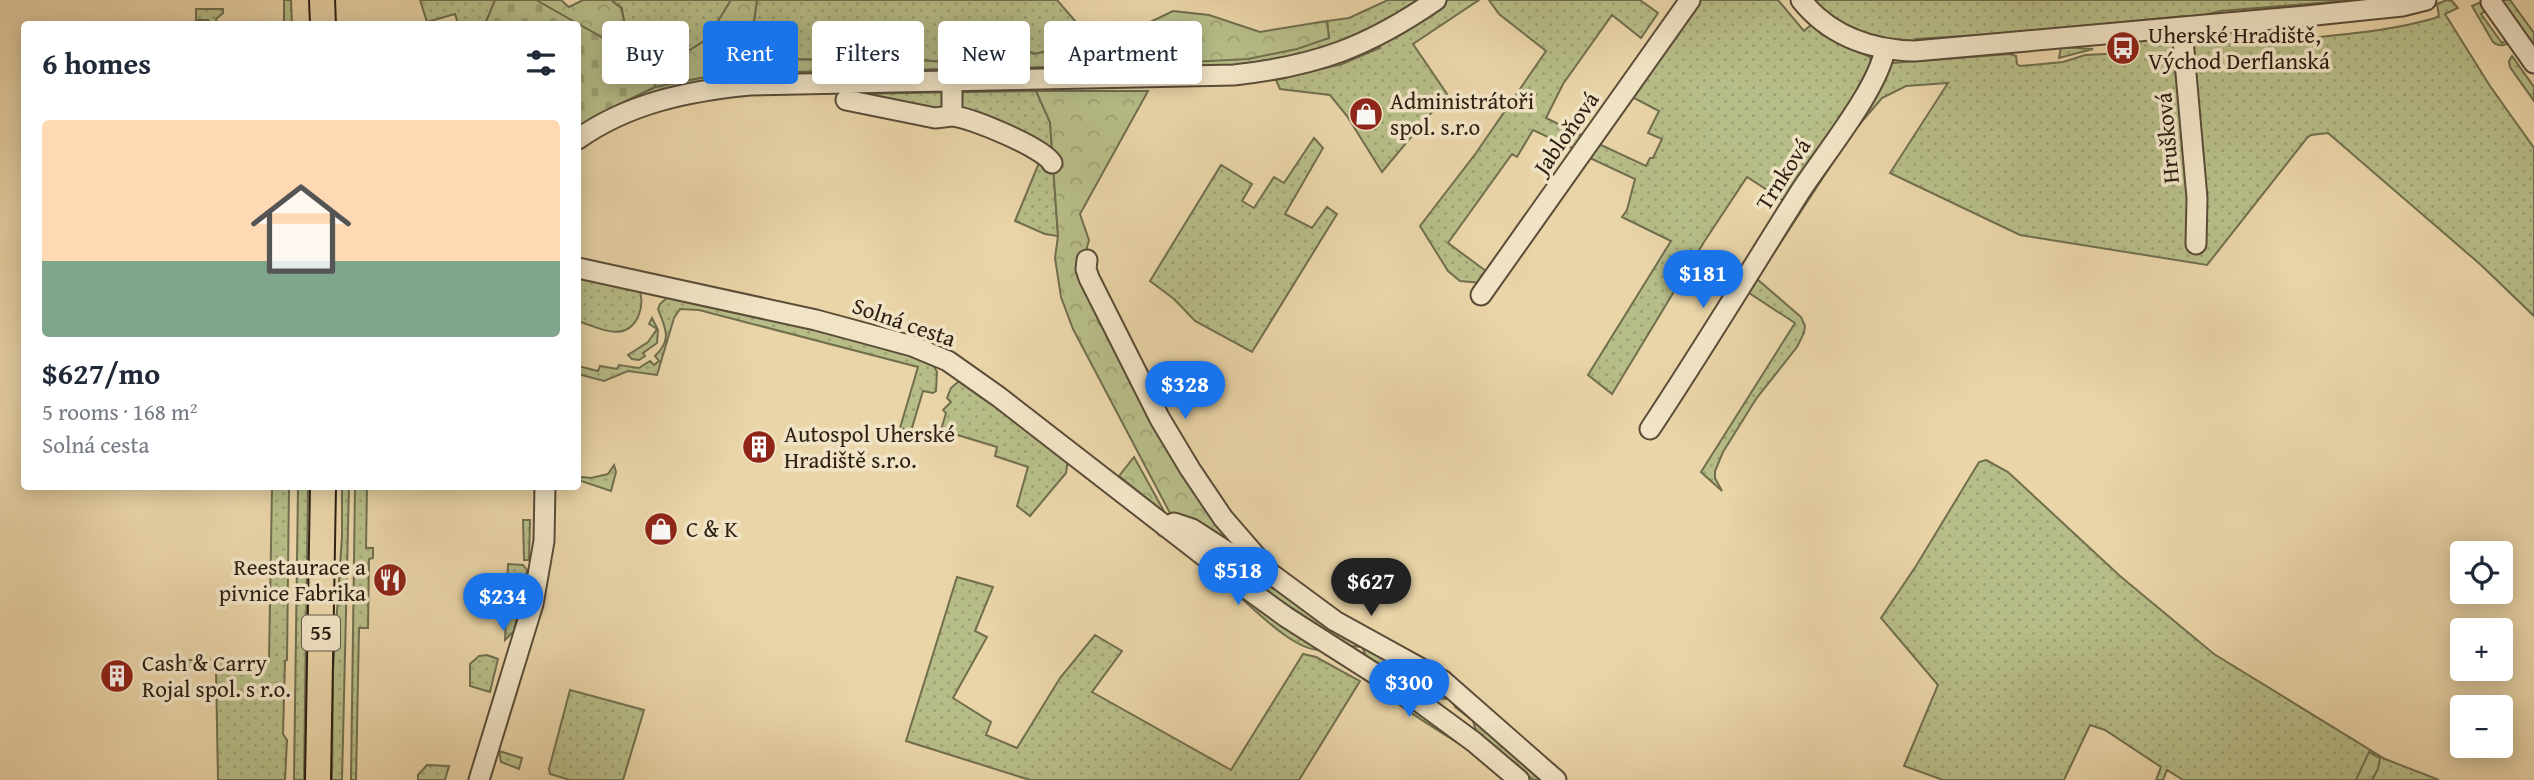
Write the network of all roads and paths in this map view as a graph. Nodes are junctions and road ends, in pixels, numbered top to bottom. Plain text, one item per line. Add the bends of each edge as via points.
1 (322, 0) edge
2 (1436, 0) edge
3 (1690, 0) edge
4 (1801, 0) edge
5 (2426, 0) edge
6 (2491, 2) dead end
7 (323, 21) edge
8 (2182, 28) junction
9 (1885, 49) junction
10 (2534, 63) edge
11 (1030, 80) edge
12 (938, 82) edge
13 (952, 84) edge
14 (846, 100) dead end
15 (952, 116) junction
16 (581, 137) edge
17 (1052, 163) dead end
18 (2196, 244) dead end
19 (1087, 260) dead end
20 (581, 269) edge
21 (1481, 295) dead end
22 (1650, 429) dead end
23 (323, 490) edge
24 (545, 490) edge
25 (1166, 527) junction
26 (1274, 576) junction
27 (318, 780) edge
28 (479, 780) edge
29 (1519, 780) edge
30 (1556, 780) edge

1 - 7 main road
2 - 11 street via 1360,45 1270,71
3 - 21 street, Jabloňová
4 - 9 street via 1834,30
5 - 8 street
6 - 10 street
8 - 9 street via 1915,51
8 - 18 street, Hrušková
9 - 22 street, Trnková via 1864,96
12 - 16 street via 750,85 682,93 638,107
13 - 15 street
14 - 15 street via 935,118
15 - 17 street via 1038,149
19 - 26 street via 1089,278 1166,429 1223,518
20 - 25 street, Solná cesta via 765,307 933,354 971,376
23 - 27 main road, 55
24 - 28 street via 544,541 533,604
25 - 26 street, Solná cesta via 1182,523
25 - 29 street, Solná cesta via 1286,617 1421,703
26 - 30 street, Solná cesta via 1335,621 1452,686

